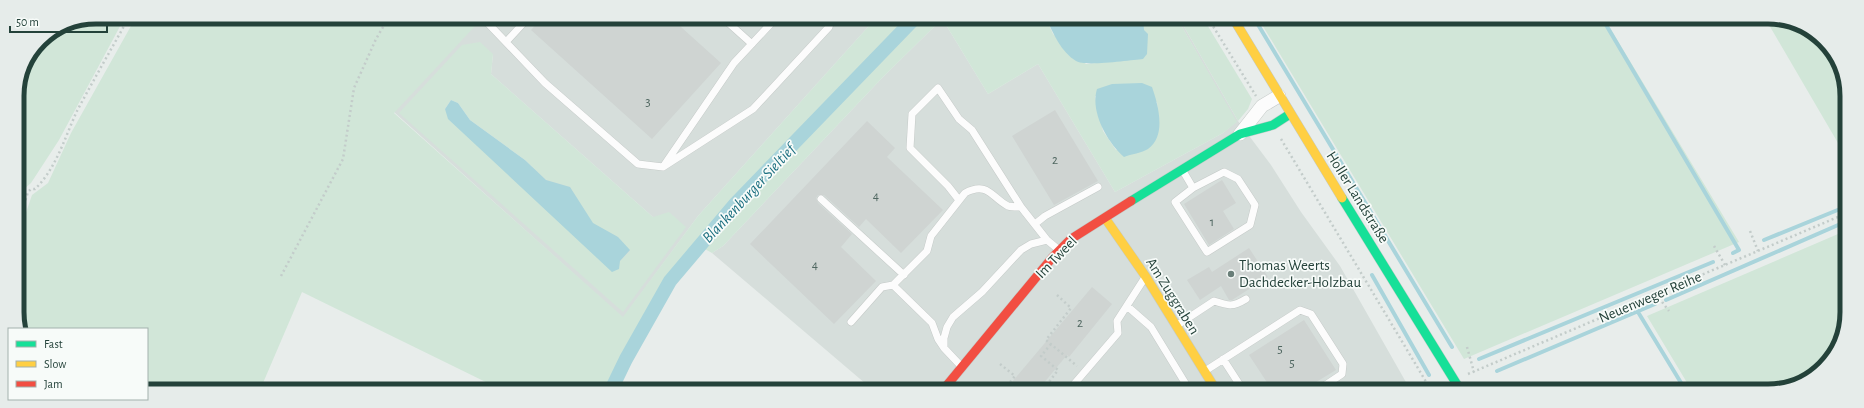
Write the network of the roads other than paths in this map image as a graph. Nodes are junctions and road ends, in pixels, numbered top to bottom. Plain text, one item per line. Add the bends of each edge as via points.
1 (489, 24) edge
2 (523, 24) edge
3 (730, 24) edge
4 (770, 24) edge
5 (830, 24) edge
6 (1237, 24) edge
7 (506, 42) junction
8 (752, 44) junction
9 (1279, 96) junction
10 (1290, 114) junction
11 (1240, 134) junction
12 (663, 167) junction
13 (1182, 169) junction
14 (1098, 187) dead end
15 (1193, 188) junction
16 (821, 199) dead end
17 (959, 200) junction
18 (1021, 207) junction
19 (1105, 218) junction
20 (1035, 224) junction
21 (1047, 240) junction
22 (1060, 250) junction
23 (904, 275) junction
24 (1146, 277) junction
25 (893, 285) junction
26 (1246, 299) dead end
27 (1127, 306) junction
28 (851, 322) dead end
29 (1176, 326) junction
30 (944, 348) junction
31 (1223, 359) junction
32 (962, 367) junction
33 (1204, 371) junction
34 (948, 384) edge
35 (1074, 384) edge
36 (1185, 384) edge
37 (1212, 384) edge
38 (1239, 384) edge
39 (1327, 384) edge
40 (1457, 384) edge

1 - 7 lane
2 - 7 lane
3 - 8 lane
4 - 8 lane
5 - 12 lane via 753,109
6 - 9 street, Holler Landstraße
7 - 12 lane via 545,83 638,164
8 - 12 lane via 734,63
9 - 10 street, Holler Landstraße
9 - 11 street, Im Tweel via 1262,106
10 - 11 street, Im Tweel via 1273,125
10 - 40 street, Holler Landstraße
11 - 13 street, Im Tweel
13 - 15 lane
13 - 19 street, Im Tweel
14 - 20 lane
15 - 15 lane via 1224,172 1238,179 1255,205 1250,225 1207,252 1175,202
16 - 23 lane
17 - 18 lane via 970,190 984,190 1010,207
17 - 18 lane via 910,148 912,114 938,88 959,119 972,130
17 - 23 lane via 931,236 927,251
18 - 20 lane
19 - 22 street, Im Tweel via 1071,239
19 - 24 street, Am Zuggraben
20 - 21 lane
21 - 22 lane
21 - 30 lane via 1031,244 1021,250 982,292 953,317 947,327
22 - 32 street, Im Tweel
23 - 25 lane
24 - 27 lane
24 - 29 street, Am Zuggraben
25 - 28 lane via 882,288
25 - 30 lane via 932,323
26 - 29 lane via 1227,306 1214,301
27 - 35 lane via 1117,321 1118,333
27 - 36 lane via 1151,327
29 - 33 street, Am Zuggraben
30 - 32 lane
31 - 33 lane
31 - 38 lane
31 - 39 lane via 1300,310 1311,314 1343,364 1342,374
32 - 34 street, Im Tweel
33 - 37 street, Am Zuggraben

